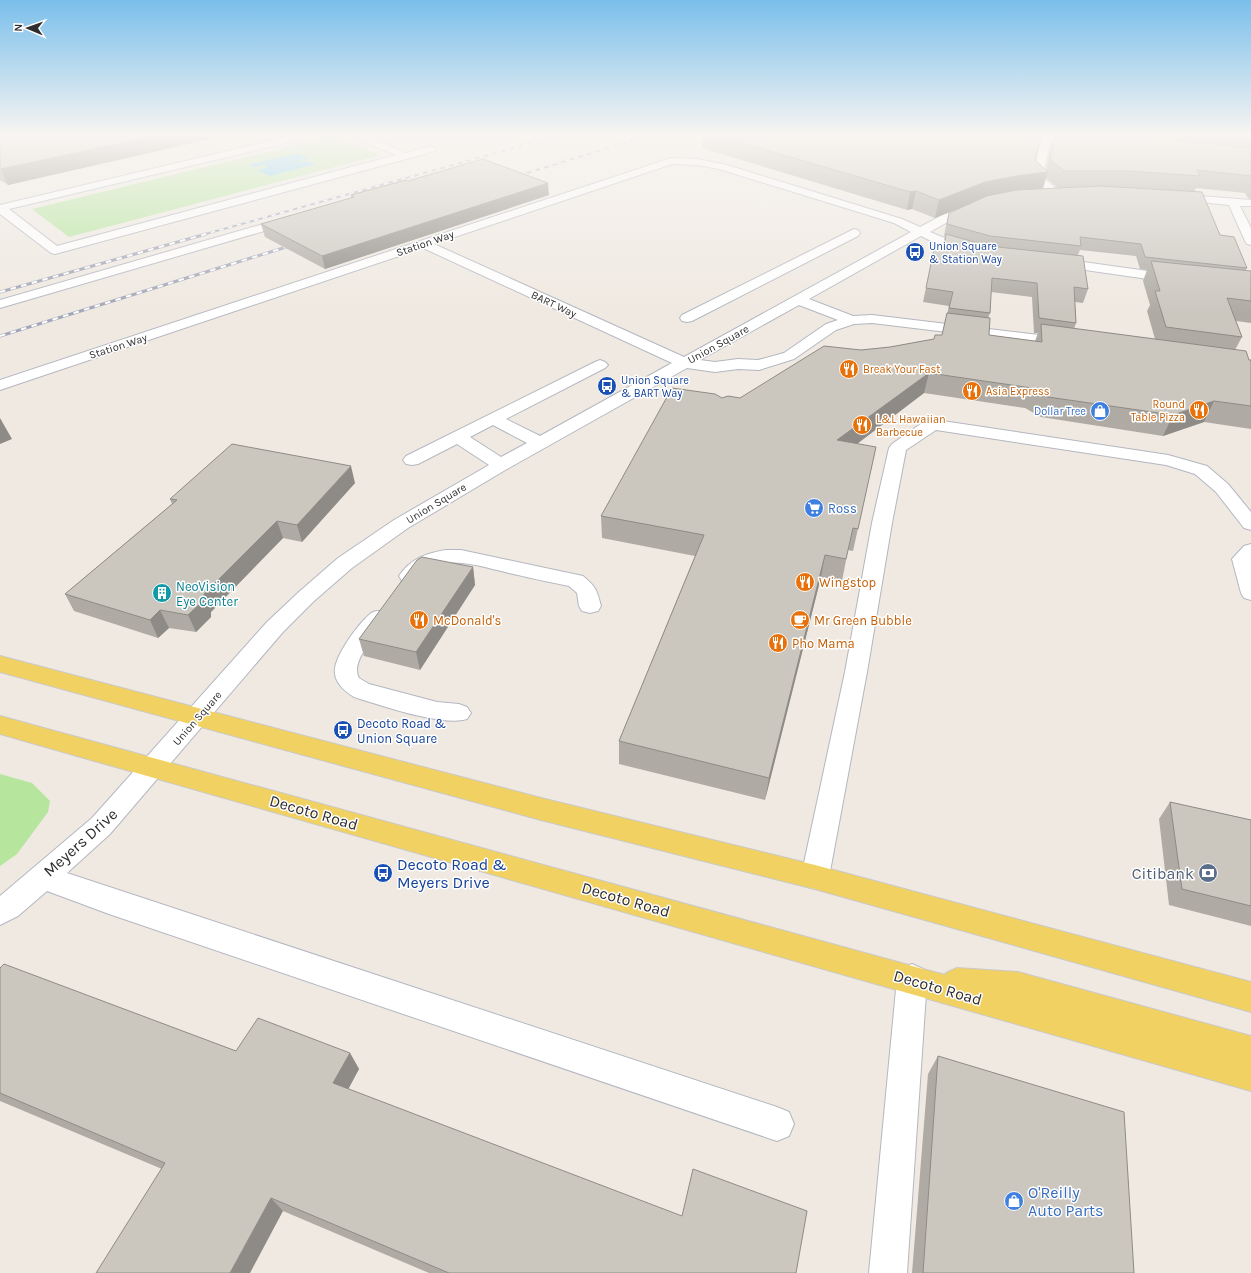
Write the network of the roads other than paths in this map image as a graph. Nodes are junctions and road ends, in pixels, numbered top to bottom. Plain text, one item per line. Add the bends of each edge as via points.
1 (15, 194) edge
2 (57, 194) edge
3 (263, 194) edge
4 (572, 194) edge
5 (812, 194) edge
6 (1163, 196) edge
7 (0, 198) edge
8 (988, 202) edge
9 (1233, 202) junction
10 (1251, 203) edge
11 (0, 208) edge
12 (305, 216) edge
13 (921, 232) junction
14 (854, 233) dead end
15 (1251, 241) edge
16 (424, 244) junction
17 (986, 254) edge
18 (1045, 260) edge
19 (789, 266) junction
20 (804, 272) dead end
21 (817, 277) dead end
22 (766, 278) junction
23 (1189, 280) edge
24 (830, 281) junction
25 (795, 292) junction
26 (0, 304) edge
27 (687, 318) dead end
28 (852, 320) junction
29 (1079, 344) edge
30 (684, 363) junction
31 (600, 366) dead end
32 (0, 385) edge
33 (494, 419) junction
34 (458, 437) junction
35 (540, 443) junction
36 (412, 460) dead end
37 (501, 465) junction
38 (1251, 524) edge
39 (1251, 550) edge
40 (1251, 593) edge
41 (590, 606) dead end
42 (0, 664) edge
43 (459, 713) dead end
44 (197, 717) junction
45 (0, 725) edge
46 (154, 767) junction
47 (43, 876) junction
48 (815, 877) junction
49 (0, 912) edge
50 (912, 979) junction
51 (1251, 997) edge
52 (1251, 1052) edge
53 (1251, 1075) edge
54 (777, 1124) dead end
55 (888, 1273) edge

1 - 7 street
2 - 11 street
3 - 11 street via 55,250
4 - 16 street, Station Way
5 - 13 street, Station Way via 898,221
6 - 9 street
8 - 13 street, Union Square via 956,213
9 - 10 street
9 - 15 street
12 - 26 street
13 - 17 street, Station Way via 938,240
13 - 24 street, Union Square
14 - 19 street
16 - 30 street, BART Way
16 - 32 street, Station Way
18 - 23 street
19 - 20 street
19 - 22 street
21 - 24 street
22 - 25 street
22 - 27 street
24 - 25 street, Union Square
25 - 28 street
25 - 30 street, Union Square
28 - 29 street via 884,320
28 - 30 street, BART Way via 831,327 789,356 763,370 738,364 715,367
30 - 35 street, Union Square
31 - 33 street
33 - 34 street
33 - 35 street
34 - 36 street
34 - 37 street
35 - 37 street, Union Square
37 - 44 street, Union Square via 401,524 345,564 275,627
38 - 48 street via 1222,488 1200,470 1168,460 936,425 928,427 898,448 884,509 856,672
39 - 40 street via 1242,559
41 - 43 street via 587,590 576,581 461,556 434,558 412,571 349,657 345,668 346,678 352,687 362,691 436,711
42 - 44 main road
44 - 46 street, Union Square
44 - 48 main road via 541,809
45 - 46 main road, Decoto Road
46 - 47 street, Meyers Drive via 101,826
46 - 50 main road, Decoto Road
47 - 49 street, Meyers Drive
47 - 54 street via 109,901
48 - 51 main road
50 - 52 main road via 1018,987
50 - 53 main road, Decoto Road
50 - 55 street

